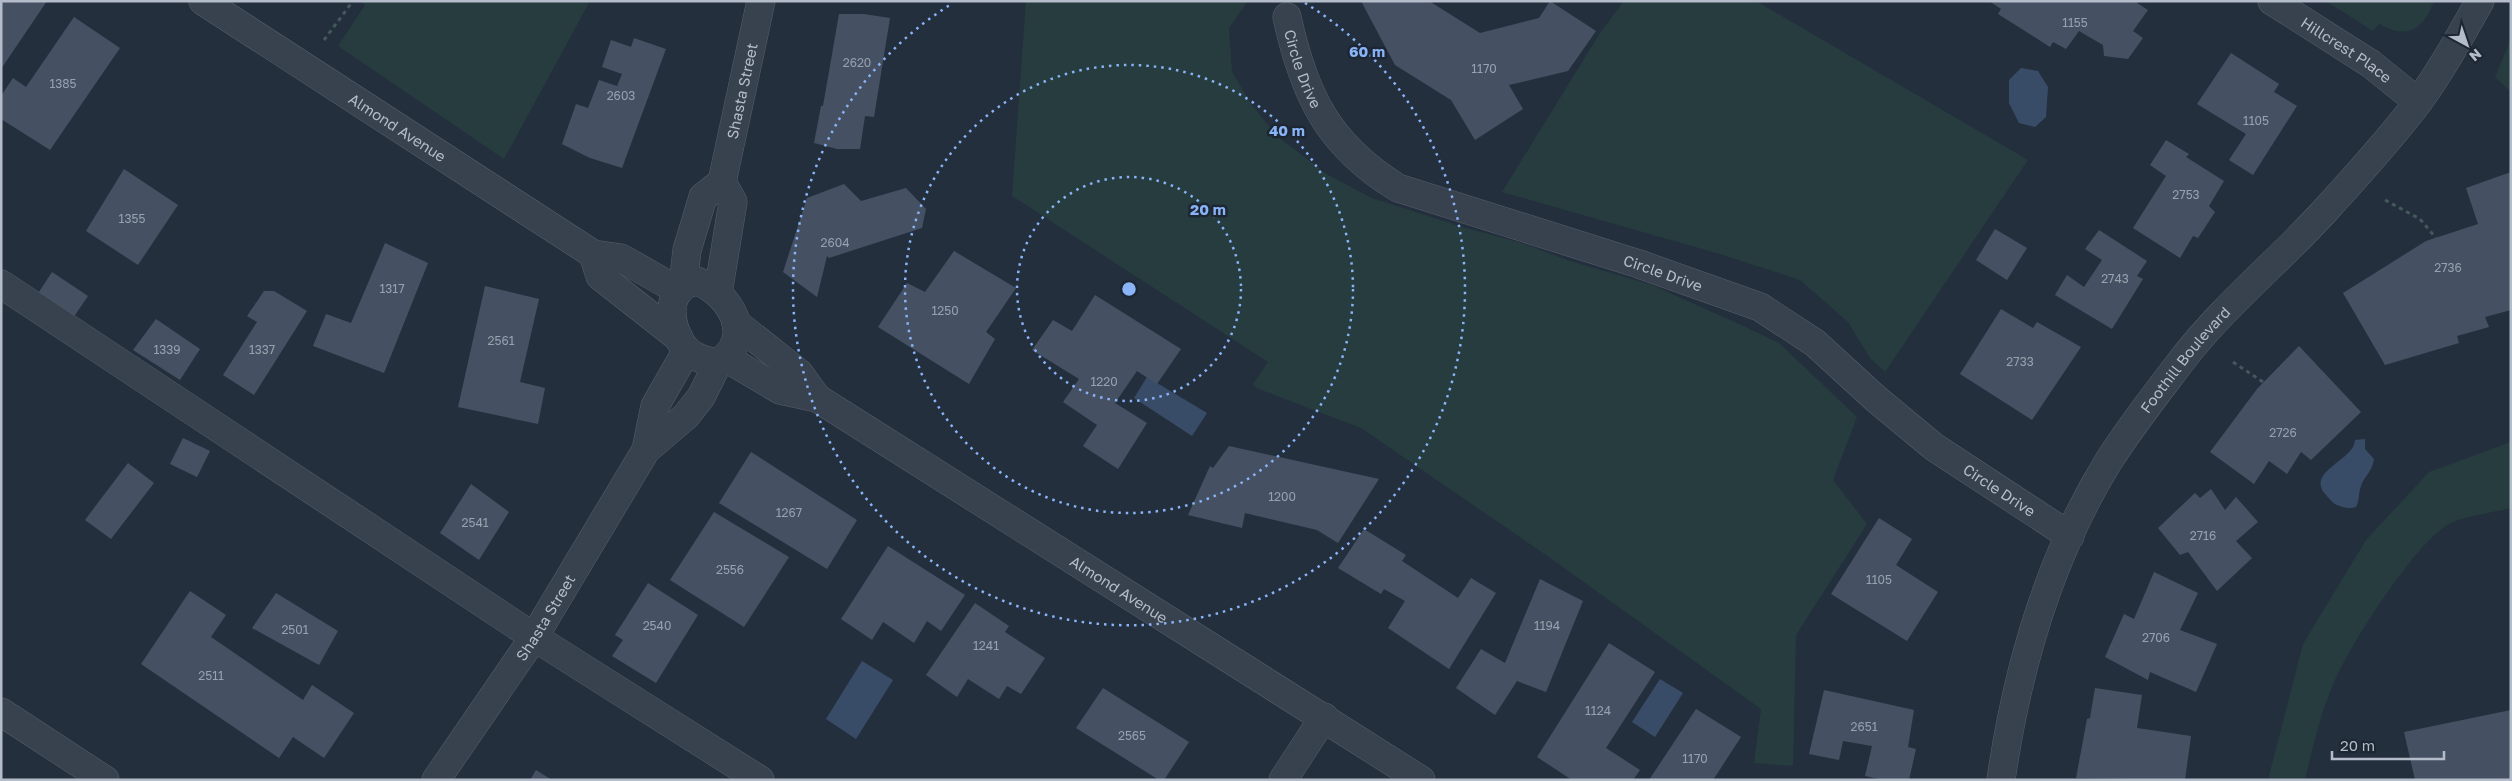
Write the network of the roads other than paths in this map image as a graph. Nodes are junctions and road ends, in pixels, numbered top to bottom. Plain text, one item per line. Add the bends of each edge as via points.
1 (204, 1) edge
2 (761, 1) edge
3 (2272, 1) edge
4 (2480, 1) edge
5 (1287, 17) dead end
6 (2418, 102) junction
7 (722, 182) junction
8 (593, 254) junction
9 (1, 284) edge
10 (681, 289) junction
11 (718, 293) junction
12 (736, 323) junction
13 (683, 344) junction
14 (722, 361) junction
15 (766, 382) junction
16 (702, 397) junction
17 (817, 398) junction
18 (646, 450) junction
19 (2070, 536) junction
20 (534, 637) junction
21 (1, 712) edge
22 (1324, 717) junction
23 (105, 780) edge
24 (436, 780) edge
25 (760, 780) edge
26 (1282, 780) edge
27 (1421, 780) edge
28 (2002, 780) edge

1 - 8 street, Almond Avenue
2 - 7 street, Shasta Street
3 - 6 street, Hillcrest Place via 2371,64
4 - 6 street, Foothill Boulevard
5 - 19 street, Circle Drive via 1304,81 1321,115 1362,163 1381,177 1398,188 1639,264 1760,307 1815,343 1934,447
6 - 19 street, Foothill Boulevard via 2330,205 2236,299 2183,359 2108,462
7 - 10 street via 703,197 687,250
7 - 11 street via 733,202
8 - 10 street, Almond Avenue via 621,258
8 - 13 street via 600,276
9 - 20 street
10 - 11 street via 697,281
10 - 13 street via 672,305 672,316
11 - 12 street via 733,312
12 - 14 street via 734,346
12 - 17 street, Almond Avenue via 799,373
13 - 14 street via 703,360
13 - 18 street, Shasta Street via 656,406
14 - 15 street, Almond Avenue
14 - 16 street, Shasta Street
15 - 16 street via 730,384
15 - 17 street, Almond Avenue via 780,390
16 - 18 street, Shasta Street via 686,416
17 - 22 street, Almond Avenue
18 - 20 street, Shasta Street
19 - 28 street, Foothill Boulevard via 2047,590 2031,640 2016,698
20 - 24 street, Shasta Street
20 - 25 street
21 - 23 street
22 - 26 street
22 - 27 street, Almond Avenue

